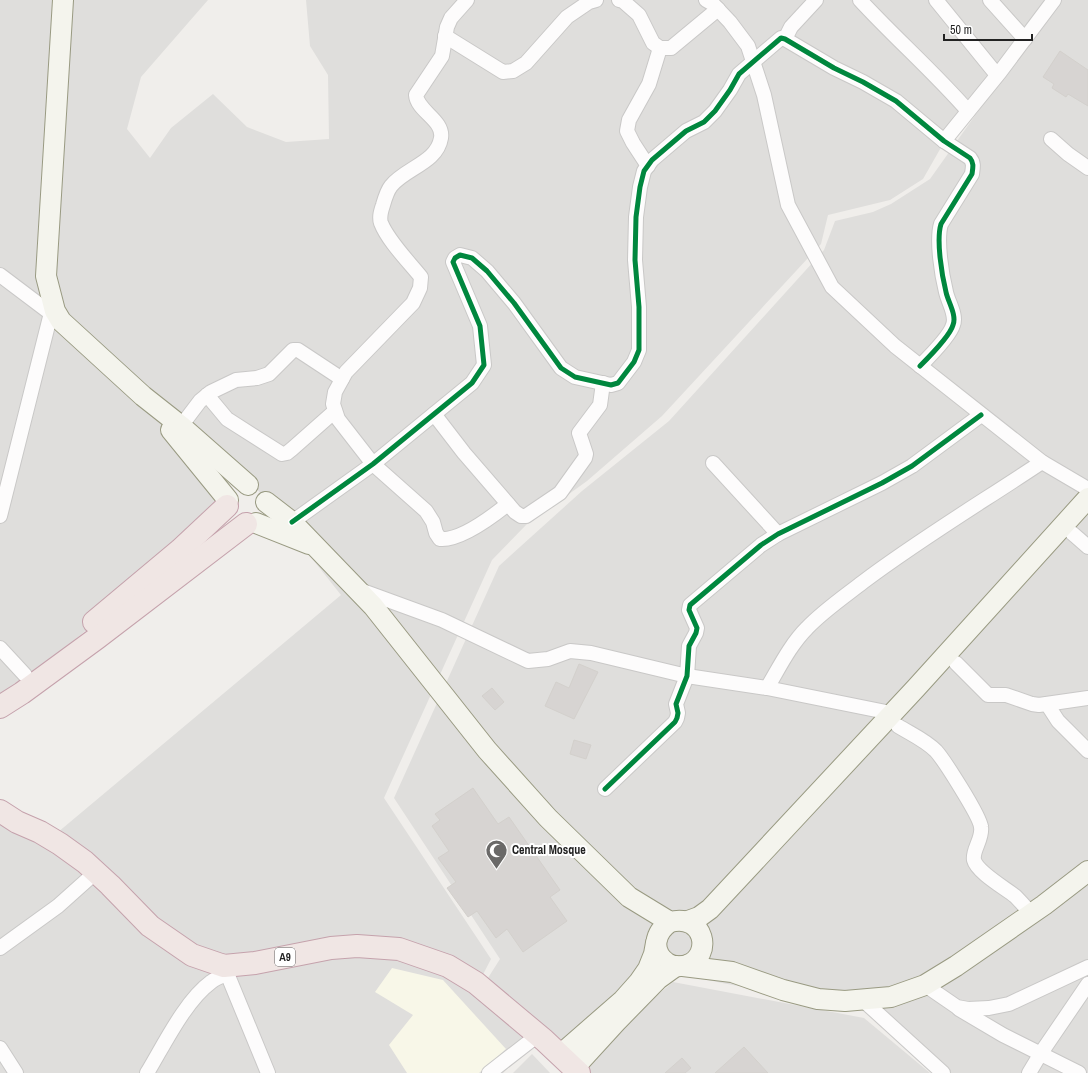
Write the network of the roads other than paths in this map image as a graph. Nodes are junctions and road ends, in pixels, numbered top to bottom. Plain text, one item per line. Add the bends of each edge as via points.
1 (63, 0) edge
2 (467, 0) edge
3 (596, 0) edge
4 (619, 0) edge
5 (706, 0) edge
6 (816, 0) edge
7 (860, 0) edge
8 (936, 0) edge
9 (990, 0) edge
10 (1054, 0) edge
11 (718, 9) junction
12 (445, 36) junction
13 (1025, 38) junction
14 (785, 39) junction
15 (660, 48) junction
16 (753, 62) junction
17 (997, 75) junction
18 (968, 111) junction
19 (1051, 138) dead end
20 (944, 141) junction
21 (648, 166) junction
22 (1088, 168) edge
23 (0, 275) edge
24 (56, 317) junction
25 (920, 366) junction
26 (342, 379) junction
27 (604, 383) junction
28 (207, 395) junction
29 (143, 396) junction
30 (335, 410) junction
31 (434, 414) junction
32 (982, 415) junction
33 (181, 426) junction
34 (1042, 462) junction
35 (713, 463) dead end
36 (373, 464) junction
37 (248, 485) junction
38 (1088, 489) edge
39 (1088, 498) edge
40 (266, 502) junction
41 (228, 503) junction
42 (508, 504) junction
43 (0, 516) edge
44 (1088, 516) edge
45 (292, 522) junction
46 (251, 524) junction
47 (1072, 533) junction
48 (778, 534) junction
49 (313, 545) junction
50 (1088, 547) edge
51 (356, 589) junction
52 (0, 648) edge
53 (956, 663) junction
54 (25, 675) junction
55 (687, 676) junction
56 (767, 688) junction
57 (0, 692) edge
58 (1088, 698) edge
59 (1047, 704) junction
60 (0, 707) edge
61 (895, 719) junction
62 (1088, 751) edge
63 (606, 789) dead end
64 (0, 811) edge
65 (96, 872) junction
66 (1088, 872) edge
67 (629, 896) junction
68 (1032, 914) junction
69 (679, 922) junction
70 (702, 939) junction
71 (656, 941) junction
72 (0, 948) edge
73 (679, 966) junction
74 (1088, 967) edge
75 (226, 970) junction
76 (732, 972) junction
77 (1088, 984) edge
78 (924, 985) junction
79 (863, 1000) junction
80 (957, 1007) junction
81 (538, 1035) junction
82 (0, 1048) edge
83 (1041, 1053) junction
84 (571, 1065) edge
85 (16, 1073) edge
86 (148, 1073) edge
87 (268, 1073) edge
88 (489, 1073) edge
89 (943, 1073) edge
90 (1029, 1073) edge
91 (1079, 1073) edge

1 - 24 main road via 46,276
2 - 12 street via 451,18
3 - 12 street via 566,17 526,63 513,71 503,72
4 - 15 street via 640,15 654,43
5 - 11 street
6 - 14 street via 791,27
7 - 18 street
8 - 17 street
9 - 13 street
10 - 13 street
11 - 15 street via 671,48
11 - 16 street via 748,46
12 - 26 street via 442,56 416,95 418,102 439,126 439,146 430,157 392,185 380,214 380,222 387,234 421,277 420,288 413,303
13 - 17 street
14 - 16 street via 776,41
14 - 20 street via 896,101
15 - 21 street via 649,84 629,120 627,131
16 - 21 street via 739,74 715,111 704,122 686,131
16 - 25 street via 764,94 788,205 832,287
17 - 18 street
18 - 20 street
19 - 22 street
20 - 25 street via 970,158 973,167 972,174 941,224 939,232 943,277 954,325
21 - 27 street via 640,187 636,217 639,350 634,362 618,383
23 - 24 street
24 - 29 main road
24 - 43 street
25 - 32 street
26 - 28 street via 298,350 293,350 268,374 258,378 236,380
26 - 30 street via 335,392
27 - 31 street via 575,377 561,368 514,303 487,271 472,258 460,255 453,262 480,326 484,365 472,383
27 - 42 street via 600,405 579,433 586,458 560,492 526,516 515,512
28 - 30 street via 228,419 282,454 292,449
28 - 33 street
29 - 33 main road
29 - 41 main road
30 - 36 street via 338,419
31 - 36 street
31 - 42 street
32 - 34 street
32 - 48 street via 912,466
33 - 37 main road
34 - 38 street
34 - 56 street via 941,527 823,614 796,641
35 - 48 street
36 - 42 street via 426,511 440,539 464,533 485,522
36 - 45 street
37 - 40 main road via 260,490
37 - 41 main road via 236,489
39 - 61 main road via 921,682
40 - 45 main road
40 - 46 main road via 262,518
41 - 46 main road via 229,514 234,520 240,524
41 - 54 highway via 180,550
44 - 47 main road
45 - 49 main road
46 - 49 main road
46 - 60 highway
47 - 50 street
47 - 53 main road
48 - 55 street via 761,545 690,605 689,610 697,628 689,646
49 - 51 main road
51 - 55 street via 442,620 528,661 570,651 591,653
51 - 67 main road via 373,606 486,750 548,818
52 - 54 street
53 - 59 street via 988,695 1006,695 1032,704
53 - 61 main road
54 - 57 highway
55 - 56 street
55 - 63 street via 676,704 678,718
56 - 61 street
58 - 59 street
59 - 62 street via 1058,721
61 - 68 street via 937,752 976,813 981,827 981,837 974,860 977,866 1016,897
61 - 69 main road via 710,909 699,917
61 - 70 main road
64 - 65 highway, A9 via 60,844
65 - 72 street via 58,906
65 - 75 highway, A9 via 150,926 192,955
66 - 68 main road
67 - 69 main road
67 - 71 main road
68 - 78 main road
69 - 70 main road via 694,925
69 - 71 main road via 664,926
70 - 73 main road via 701,951 697,958 691,964
70 - 76 main road
71 - 73 main road via 661,958 668,964
71 - 84 main road via 648,969
73 - 76 main road
73 - 84 main road via 658,979
74 - 80 street via 1009,1004 988,1008
75 - 81 highway, A9 via 331,948 357,946 399,949 448,966 476,983
75 - 86 street via 200,990 188,1004
75 - 87 street
76 - 79 main road via 818,999
77 - 83 street
78 - 79 main road via 892,997
78 - 80 street
79 - 89 street
80 - 83 street
81 - 84 highway, A9
81 - 88 street
82 - 85 street
83 - 90 street
83 - 91 street

